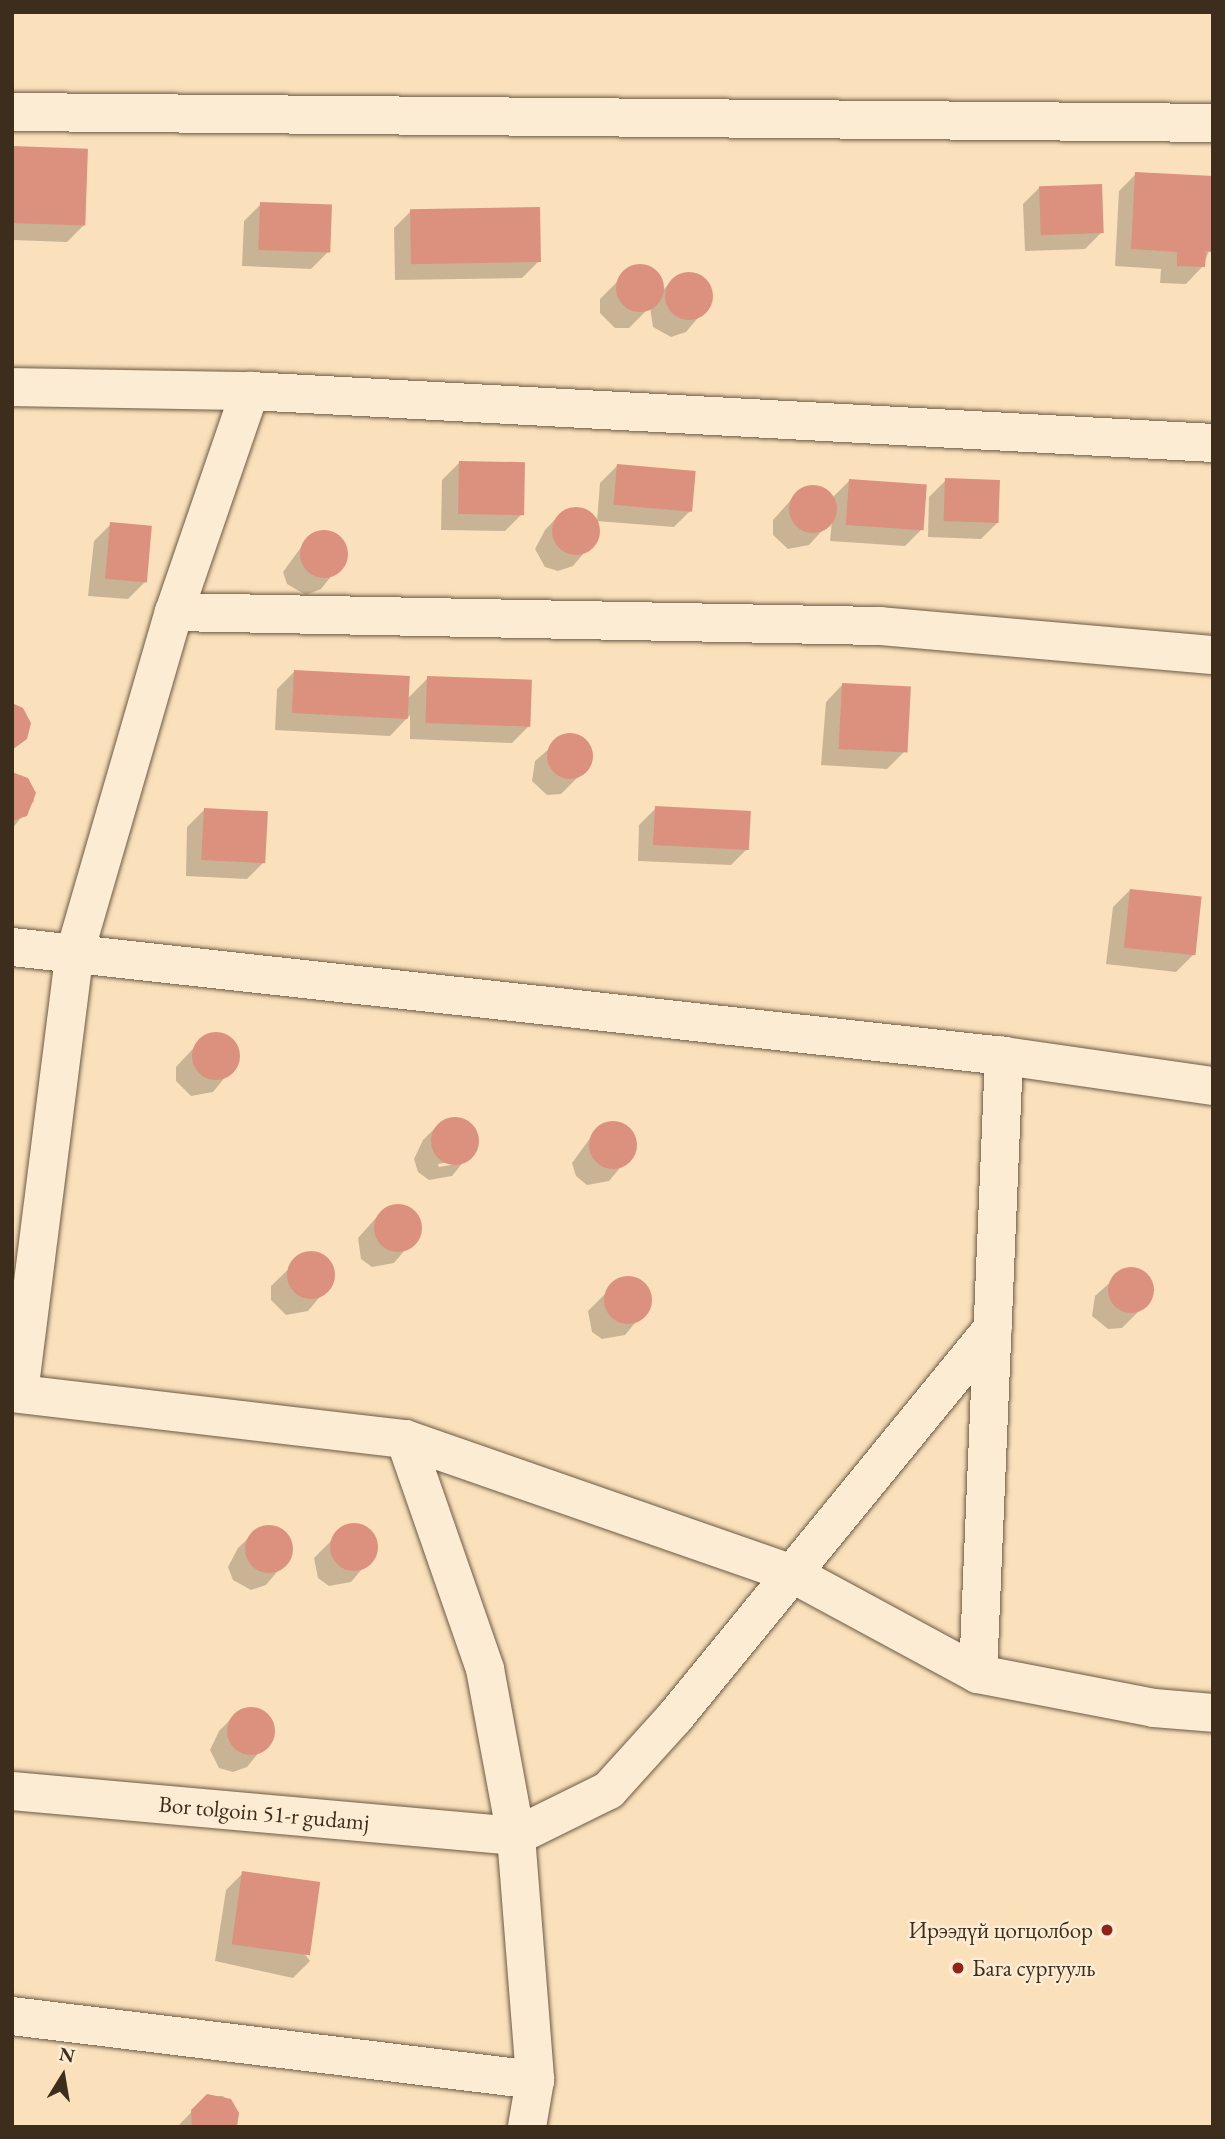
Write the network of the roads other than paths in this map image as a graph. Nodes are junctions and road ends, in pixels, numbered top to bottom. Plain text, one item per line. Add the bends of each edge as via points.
1 (12, 112) edge
2 (1213, 123) edge
3 (12, 387) edge
4 (250, 391) junction
5 (1213, 443) edge
6 (174, 612) junction
7 (1213, 655) edge
8 (12, 947) edge
9 (75, 952) junction
10 (1004, 1056) junction
11 (1213, 1086) edge
12 (993, 1328) junction
13 (16, 1393) edge
14 (405, 1439) junction
15 (793, 1574) junction
16 (978, 1674) junction
17 (1213, 1713) edge
18 (12, 1791) edge
19 (516, 1836) junction
20 (12, 2016) edge
21 (534, 2080) junction
22 (527, 2127) edge

1 - 2 street
3 - 4 street
4 - 5 street
4 - 6 street
6 - 7 street via 880,626
6 - 9 street
8 - 9 street
9 - 10 street
9 - 13 street
10 - 11 street
10 - 12 street
12 - 15 street
12 - 16 street
13 - 14 street
14 - 15 street
14 - 19 street via 485,1669
15 - 16 street
15 - 19 street via 609,1790
16 - 17 street via 1154,1708
18 - 19 street, Bor tolgoin 51-r gudamj
19 - 21 street
20 - 21 street
21 - 22 street

